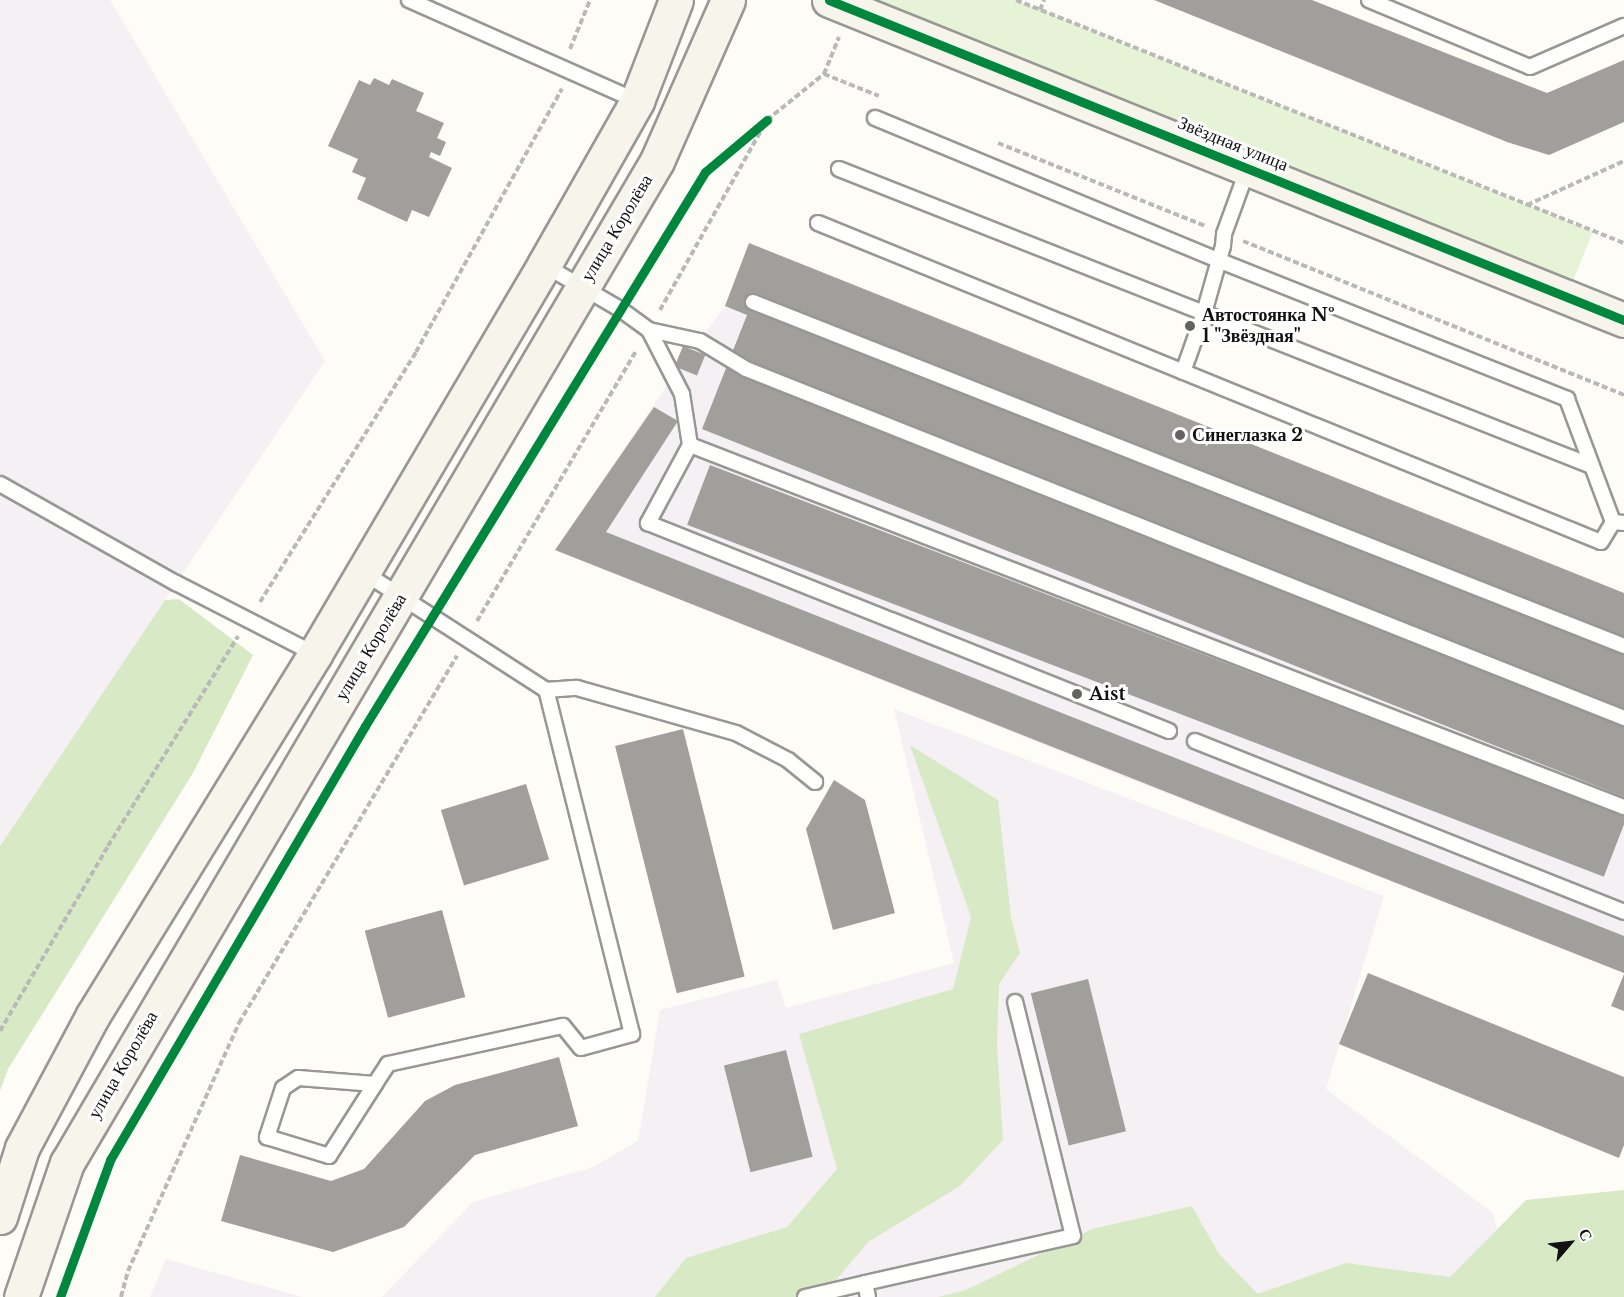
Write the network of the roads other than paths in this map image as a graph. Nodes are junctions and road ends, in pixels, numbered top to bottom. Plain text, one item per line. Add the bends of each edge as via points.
1 (409, 0) edge
2 (676, 0) edge
3 (728, 0) edge
4 (1369, 0) edge
5 (839, 4) edge
6 (1624, 26) edge
7 (637, 101) junction
8 (875, 118) dead end
9 (1248, 168) junction
10 (839, 170) dead end
11 (818, 223) dead end
12 (1218, 260) junction
13 (544, 265) junction
14 (583, 286) junction
15 (753, 302) dead end
16 (1204, 314) junction
17 (1624, 320) edge
18 (649, 330) junction
19 (1183, 372) junction
20 (690, 445) junction
21 (1592, 466) junction
22 (0, 484) edge
23 (1618, 522) edge
24 (363, 572) junction
25 (401, 596) junction
26 (1624, 646) edge
27 (315, 654) junction
28 (546, 690) junction
29 (1624, 718) edge
30 (1169, 731) dead end
31 (1195, 741) dead end
32 (815, 782) dead end
33 (1624, 807) edge
34 (1624, 912) edge
35 (1015, 1002) dead end
36 (375, 1084) junction
37 (0, 1217) edge
38 (866, 1290) edge
39 (21, 1297) edge
40 (805, 1297) edge

1 - 7 lane
2 - 7 main road
3 - 14 main road, улица Королёва via 657,161
4 - 6 lane via 1530,67
5 - 9 main road, Звёздная улица
7 - 13 main road
8 - 12 lane
9 - 12 lane
9 - 17 main road, Звёздная улица
10 - 16 lane
11 - 19 lane
12 - 16 lane
12 - 21 lane via 1567,399
13 - 14 lane
13 - 24 main road
14 - 18 lane
14 - 25 main road, улица Королёва
15 - 26 lane
16 - 19 lane
16 - 21 lane
18 - 20 lane via 681,394
18 - 29 lane via 700,341 746,369
19 - 23 lane via 1601,542
20 - 30 lane via 648,523
20 - 33 lane
21 - 23 lane
22 - 27 lane via 176,583
24 - 25 lane
24 - 27 main road
25 - 28 lane
25 - 39 main road, улица Королёва via 67,1163
27 - 37 main road via 93,1015 22,1148
28 - 32 lane via 577,688 736,732 788,760
28 - 36 lane via 632,1034 581,1048 563,1026 388,1064
31 - 34 lane
35 - 38 lane via 1073,1236
36 - 36 lane via 329,1156 267,1137 283,1088 298,1078
38 - 40 lane

